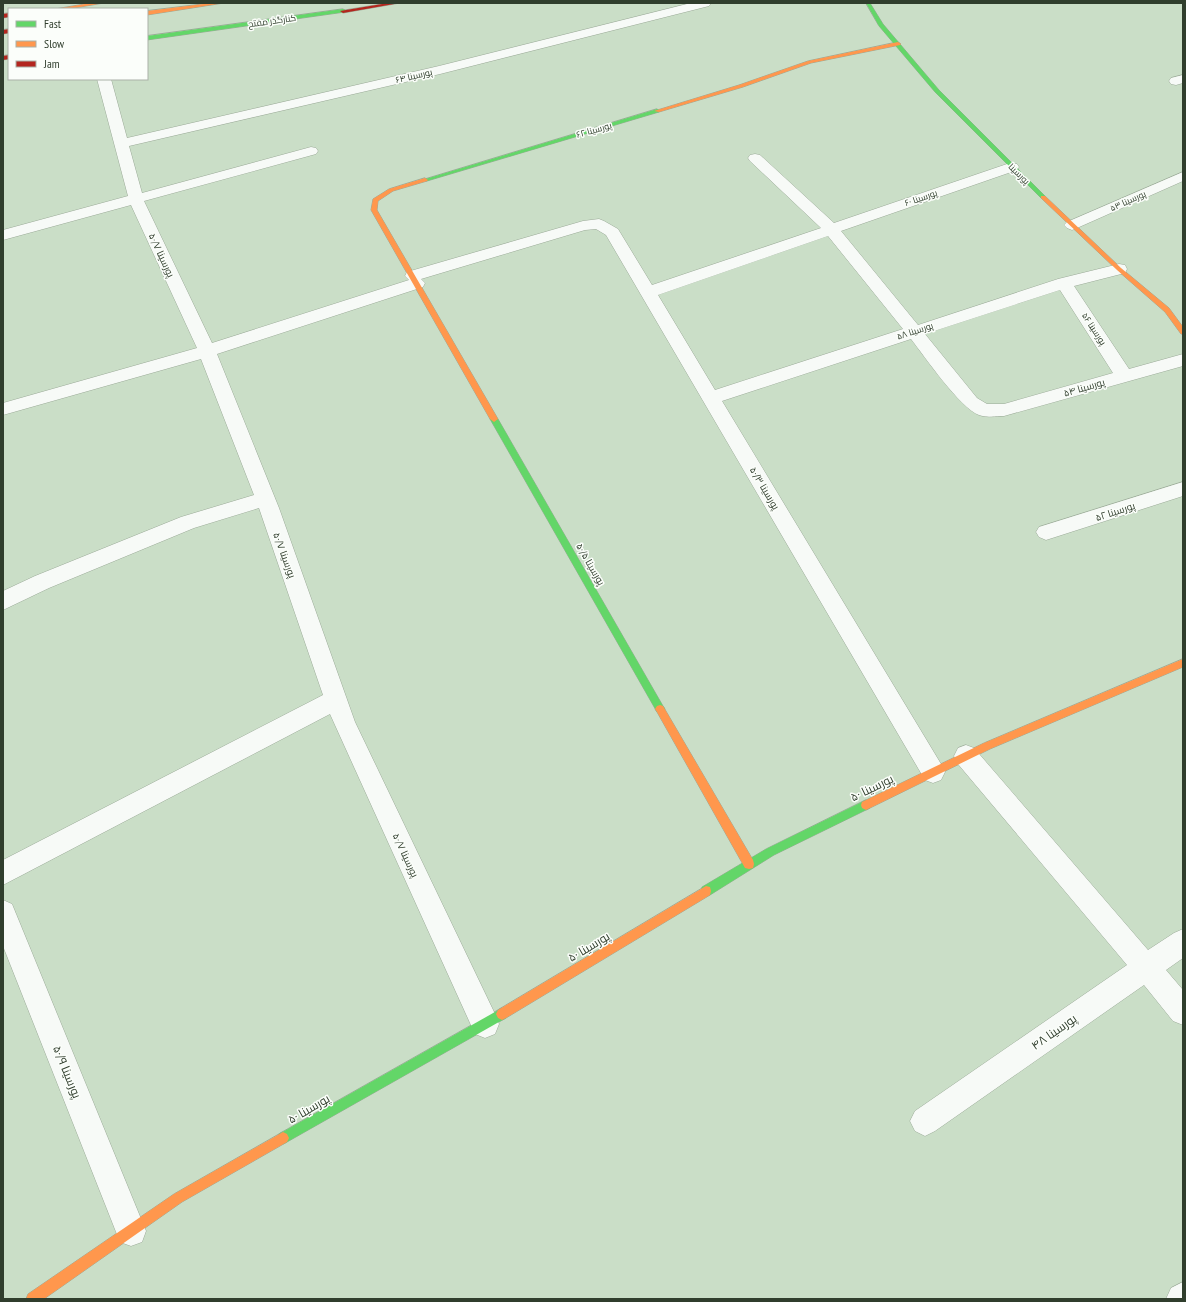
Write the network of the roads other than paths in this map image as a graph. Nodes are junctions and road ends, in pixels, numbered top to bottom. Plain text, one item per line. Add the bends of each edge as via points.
1 (102, 3) edge
2 (222, 3) edge
3 (383, 3) edge
4 (398, 3) edge
5 (705, 3) edge
6 (868, 3) edge
7 (64, 8) edge
8 (349, 10) junction
9 (148, 13) edge
10 (148, 38) edge
11 (898, 44) junction
12 (104, 80) edge
13 (121, 144) junction
14 (311, 151) dead end
15 (755, 158) dead end
16 (1012, 167) junction
17 (1183, 176) edge
18 (136, 200) junction
19 (1072, 225) junction
20 (831, 229) junction
21 (3, 235) edge
22 (1120, 269) junction
23 (415, 279) junction
24 (1064, 283) junction
25 (649, 292) junction
26 (913, 331) junction
27 (1183, 332) edge
28 (207, 351) junction
29 (1183, 360) edge
30 (1124, 376) junction
31 (711, 398) junction
32 (3, 409) edge
33 (1183, 489) edge
34 (265, 499) junction
35 (1046, 532) dead end
36 (5, 594) edge
37 (1183, 663) edge
38 (336, 699) junction
39 (966, 756) junction
40 (933, 772) junction
41 (749, 864) junction
42 (3, 873) edge
43 (3, 913) edge
44 (1183, 942) edge
45 (1146, 968) junction
46 (1183, 1011) edge
47 (485, 1024) junction
48 (925, 1121) dead end
49 (131, 1231) junction
50 (33, 1299) edge

1 - 7 street
2 - 9 street
3 - 8 street
4 - 8 street, کنارگذر مفتح
5 - 13 street, پورسینا ۶۴ via 440,70
6 - 11 street, پورسینا via 881,25
8 - 10 street, کنارگذر مفتح
11 - 16 street, پورسینا via 937,91
11 - 23 street, پورسینا ۶۲ via 810,62 741,86 391,190 375,200 374,210
12 - 13 street, پورسینا ۵۰/۷
13 - 18 street, پورسینا ۵۰/۷
14 - 18 street
15 - 20 street
16 - 19 street, پورسینا
16 - 20 street, پورسینا ۶۰
17 - 19 street, پورسینا ۵۳
18 - 21 street
18 - 28 street, پورسینا ۵۰/۷
19 - 22 street, پورسینا
20 - 25 street, پورسینا ۶۰
20 - 26 street
22 - 24 street, پورسینا ۵۸
22 - 27 street, پورسینا via 1167,310
23 - 25 street, پورسینا ۵۰/۳ via 583,226 599,224 612,232
23 - 28 street, پورسینا ۵۰/۳
23 - 41 street, پورسینا ۵۰/۵
24 - 26 street, پورسینا ۵۸
24 - 30 street, پورسینا ۵۶
25 - 31 street, پورسینا ۵۰/۳
26 - 30 street, پورسینا ۵۴ via 971,402 984,410 1004,410
26 - 31 street, پورسینا ۵۸
28 - 32 street, پورسینا ۵۰/۳
28 - 34 street, پورسینا ۵۰/۷
29 - 30 street, پورسینا ۵۴
31 - 40 street, پورسینا ۵۰/۳
33 - 35 street, پورسینا ۵۲
34 - 36 street via 188,522 42,582
34 - 38 street, پورسینا ۵۰/۷
37 - 39 street, پورسینا ۵۰
38 - 42 street
38 - 47 street, پورسینا ۵۰/۷ via 344,722
39 - 40 street, پورسینا ۵۰
39 - 45 street
40 - 41 street, پورسینا ۵۰
41 - 47 street, پورسینا ۵۰
43 - 49 street, پورسینا ۵۰/۹
44 - 45 street, پورسینا ۴۸
45 - 46 street
45 - 48 street, پورسینا ۴۸
47 - 49 street, پورسینا ۵۰ via 178,1198
49 - 50 street, پورسینا ۵۰

